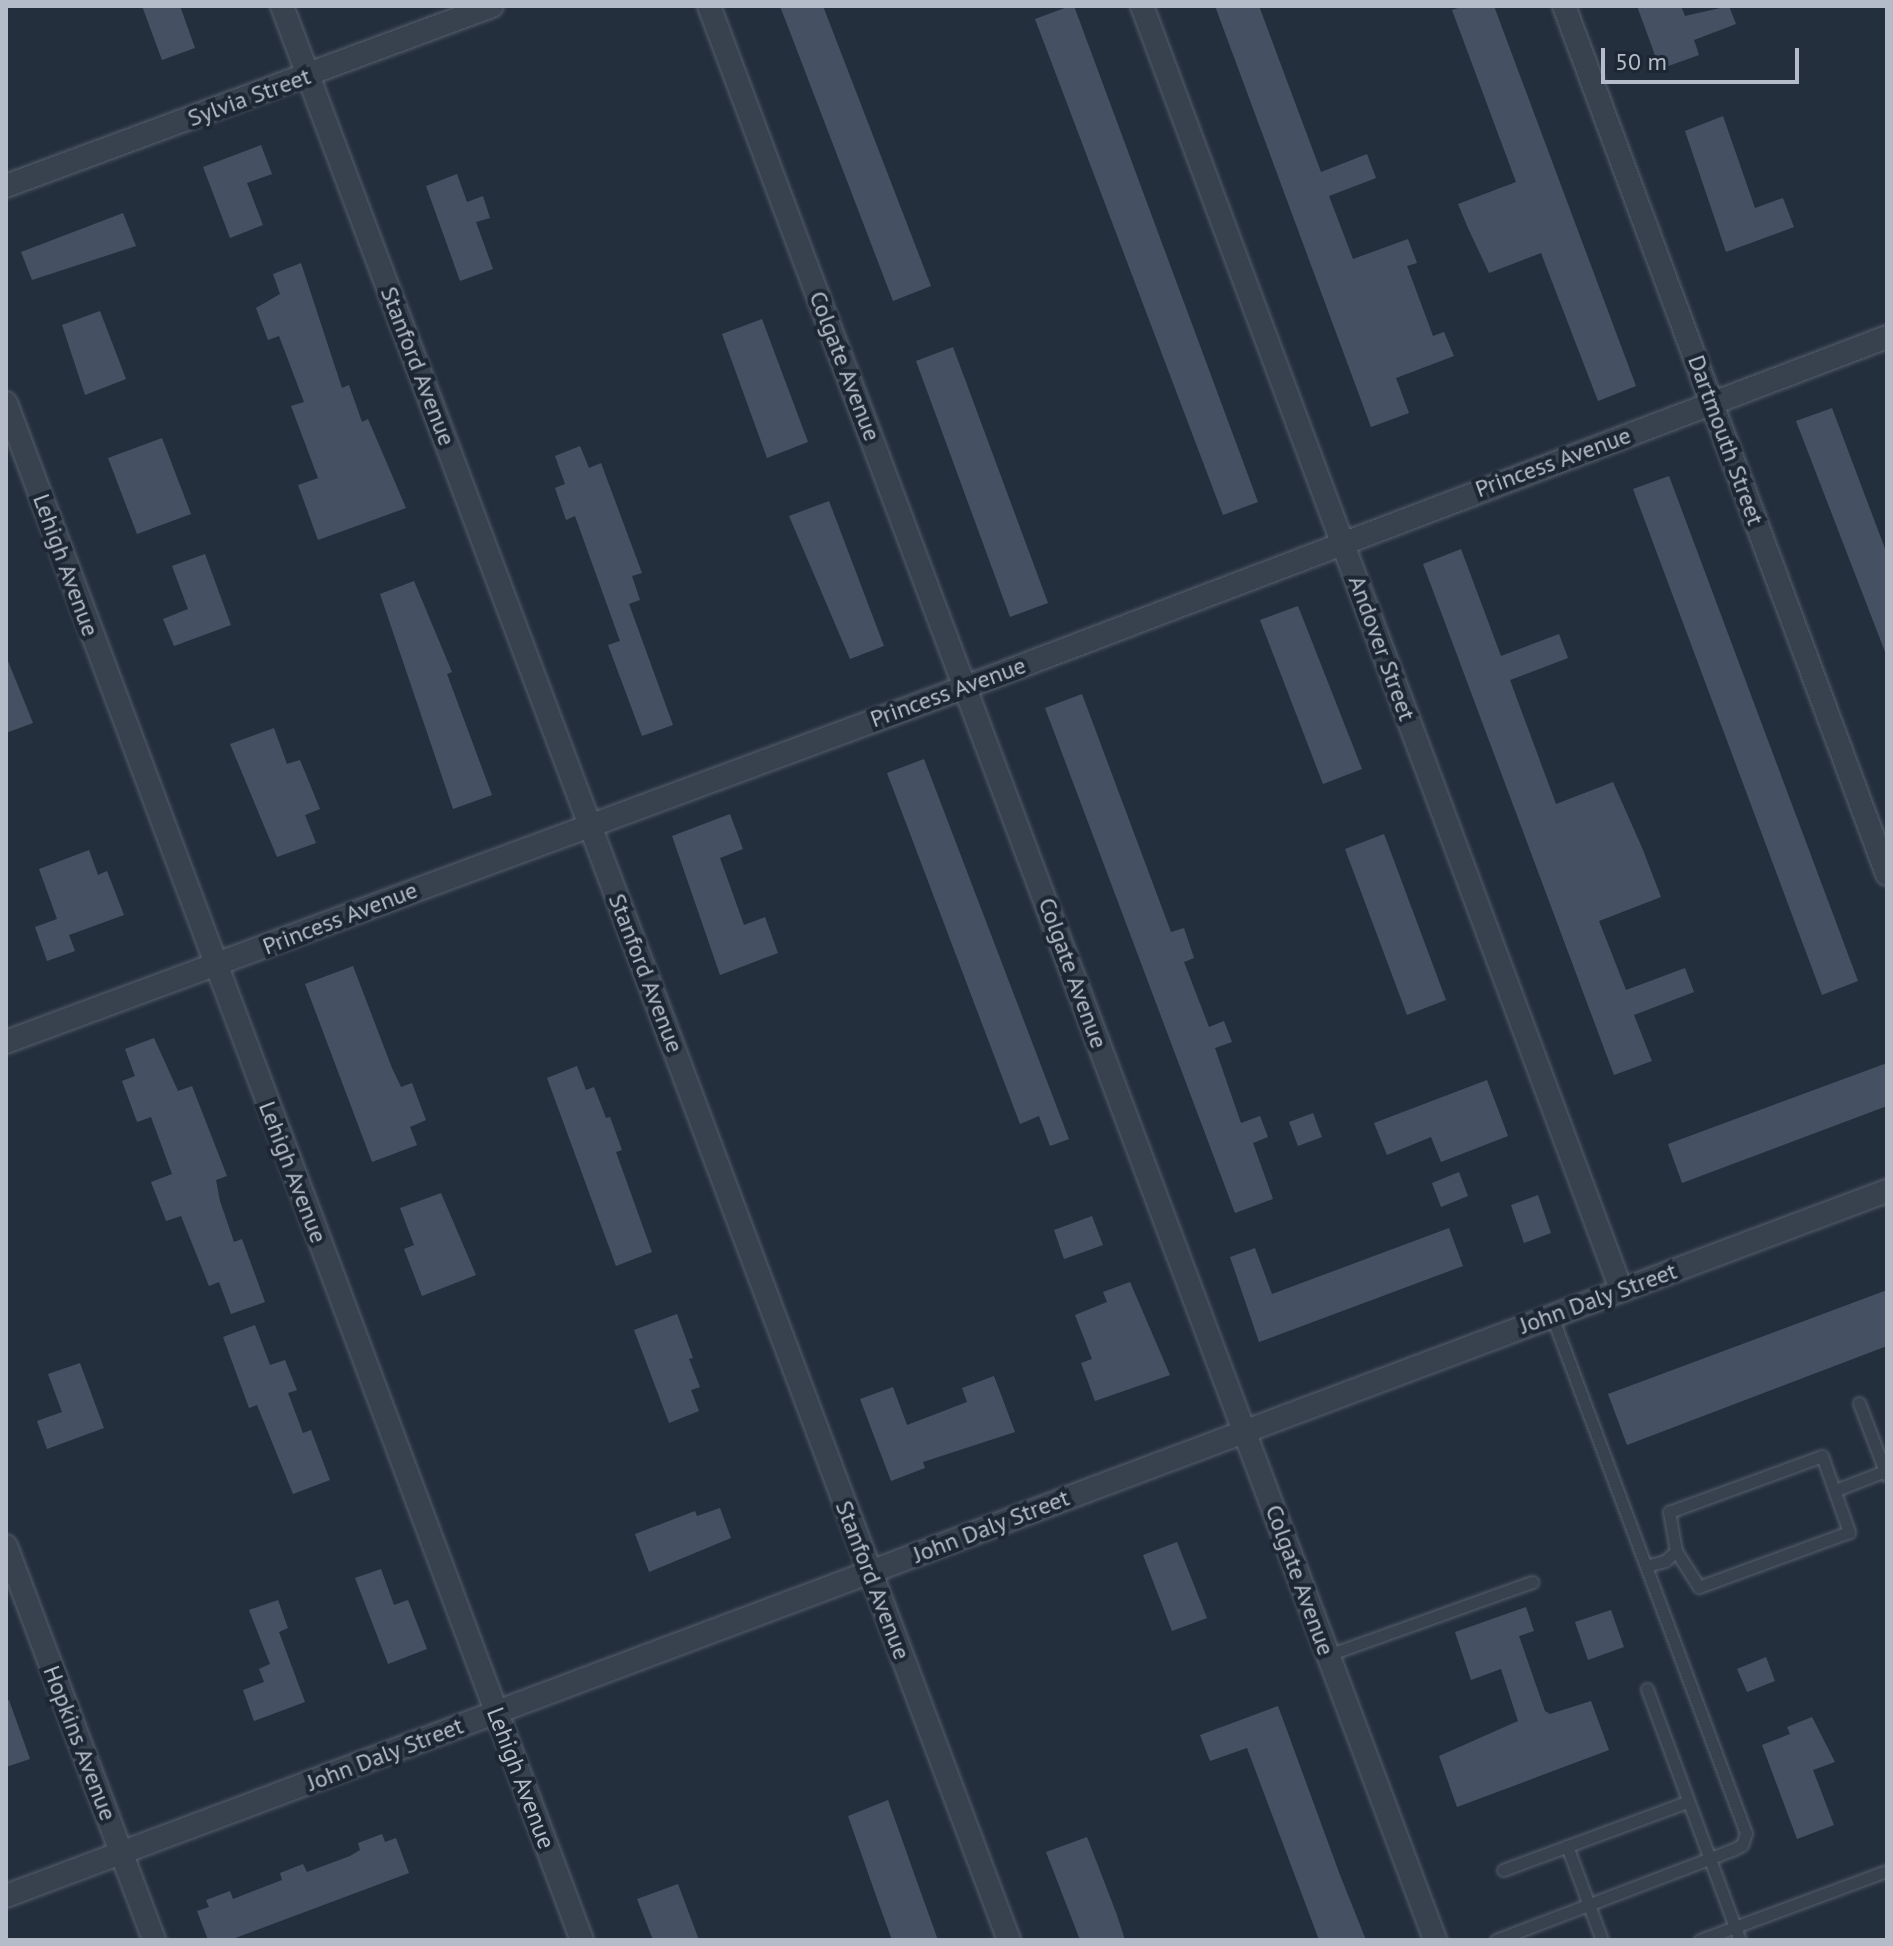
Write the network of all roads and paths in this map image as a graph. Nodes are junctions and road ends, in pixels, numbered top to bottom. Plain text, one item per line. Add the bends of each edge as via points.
1 (282, 6) edge
2 (492, 6) edge
3 (709, 6) edge
4 (1142, 6) edge
5 (1564, 6) edge
6 (309, 76) junction
7 (6, 186) edge
8 (1887, 337) edge
9 (6, 403) edge
10 (1712, 403) junction
11 (1342, 541) junction
12 (965, 686) junction
13 (589, 823) junction
14 (1887, 874) edge
15 (215, 965) junction
16 (6, 1042) edge
17 (1887, 1191) edge
18 (1621, 1289) junction
19 (1552, 1315) junction
20 (1859, 1403) dead end
21 (1244, 1431) junction
22 (1886, 1474) edge
23 (1836, 1490) junction
24 (6, 1546) edge
25 (1676, 1551) junction
26 (1646, 1566) junction
27 (870, 1572) junction
28 (1532, 1582) dead end
29 (1328, 1655) junction
30 (1647, 1689) dead end
31 (496, 1712) junction
32 (1687, 1802) junction
33 (1567, 1846) junction
34 (121, 1853) junction
35 (1708, 1859) junction
36 (1503, 1870) dead end
37 (1887, 1871) edge
38 (6, 1896) edge
39 (1588, 1905) junction
40 (1735, 1927) junction
41 (154, 1940) edge
42 (582, 1940) edge
43 (1009, 1940) edge
44 (1435, 1940) edge
45 (1496, 1940) edge
46 (1602, 1940) edge
47 (1700, 1940) edge
48 (1740, 1940) edge

1 - 6 street, Stanford Avenue
2 - 6 street, Sylvia Street
3 - 12 street, Colgate Avenue
4 - 11 street, Andover Street
5 - 10 street, Dartmouth Street
6 - 7 street, Sylvia Street
6 - 13 street, Stanford Avenue
8 - 10 street, Princess Avenue
9 - 15 street, Lehigh Avenue
10 - 11 street, Princess Avenue
10 - 14 street, Dartmouth Street
11 - 12 street, Princess Avenue
11 - 18 street, Andover Street
12 - 13 street, Princess Avenue
12 - 21 street, Colgate Avenue
13 - 15 street, Princess Avenue
13 - 27 street, Stanford Avenue
15 - 16 street, Princess Avenue
15 - 31 street, Lehigh Avenue
17 - 18 street, John Daly Street
18 - 19 street, John Daly Street
19 - 21 street, John Daly Street
19 - 26 lane
20 - 22 lane
21 - 27 street, John Daly Street
21 - 29 street, Colgate Avenue
22 - 23 lane
23 - 25 lane via 1822,1456 1669,1512
23 - 25 lane via 1849,1532 1713,1585 1699,1587
24 - 34 street, Hopkins Avenue
25 - 26 lane via 1665,1561
26 - 35 lane via 1744,1821 1742,1845
27 - 31 street, John Daly Street
27 - 43 street, Stanford Avenue
28 - 29 lane
29 - 44 street, Colgate Avenue
30 - 32 lane
31 - 34 street, John Daly Street
31 - 42 street, Lehigh Avenue
32 - 33 lane
32 - 35 lane
33 - 36 lane
33 - 39 lane
34 - 38 street, John Daly Street
34 - 41 street, Hopkins Avenue
35 - 39 lane
35 - 40 lane
37 - 40 lane
39 - 45 lane
39 - 46 lane
40 - 47 lane
40 - 48 lane

